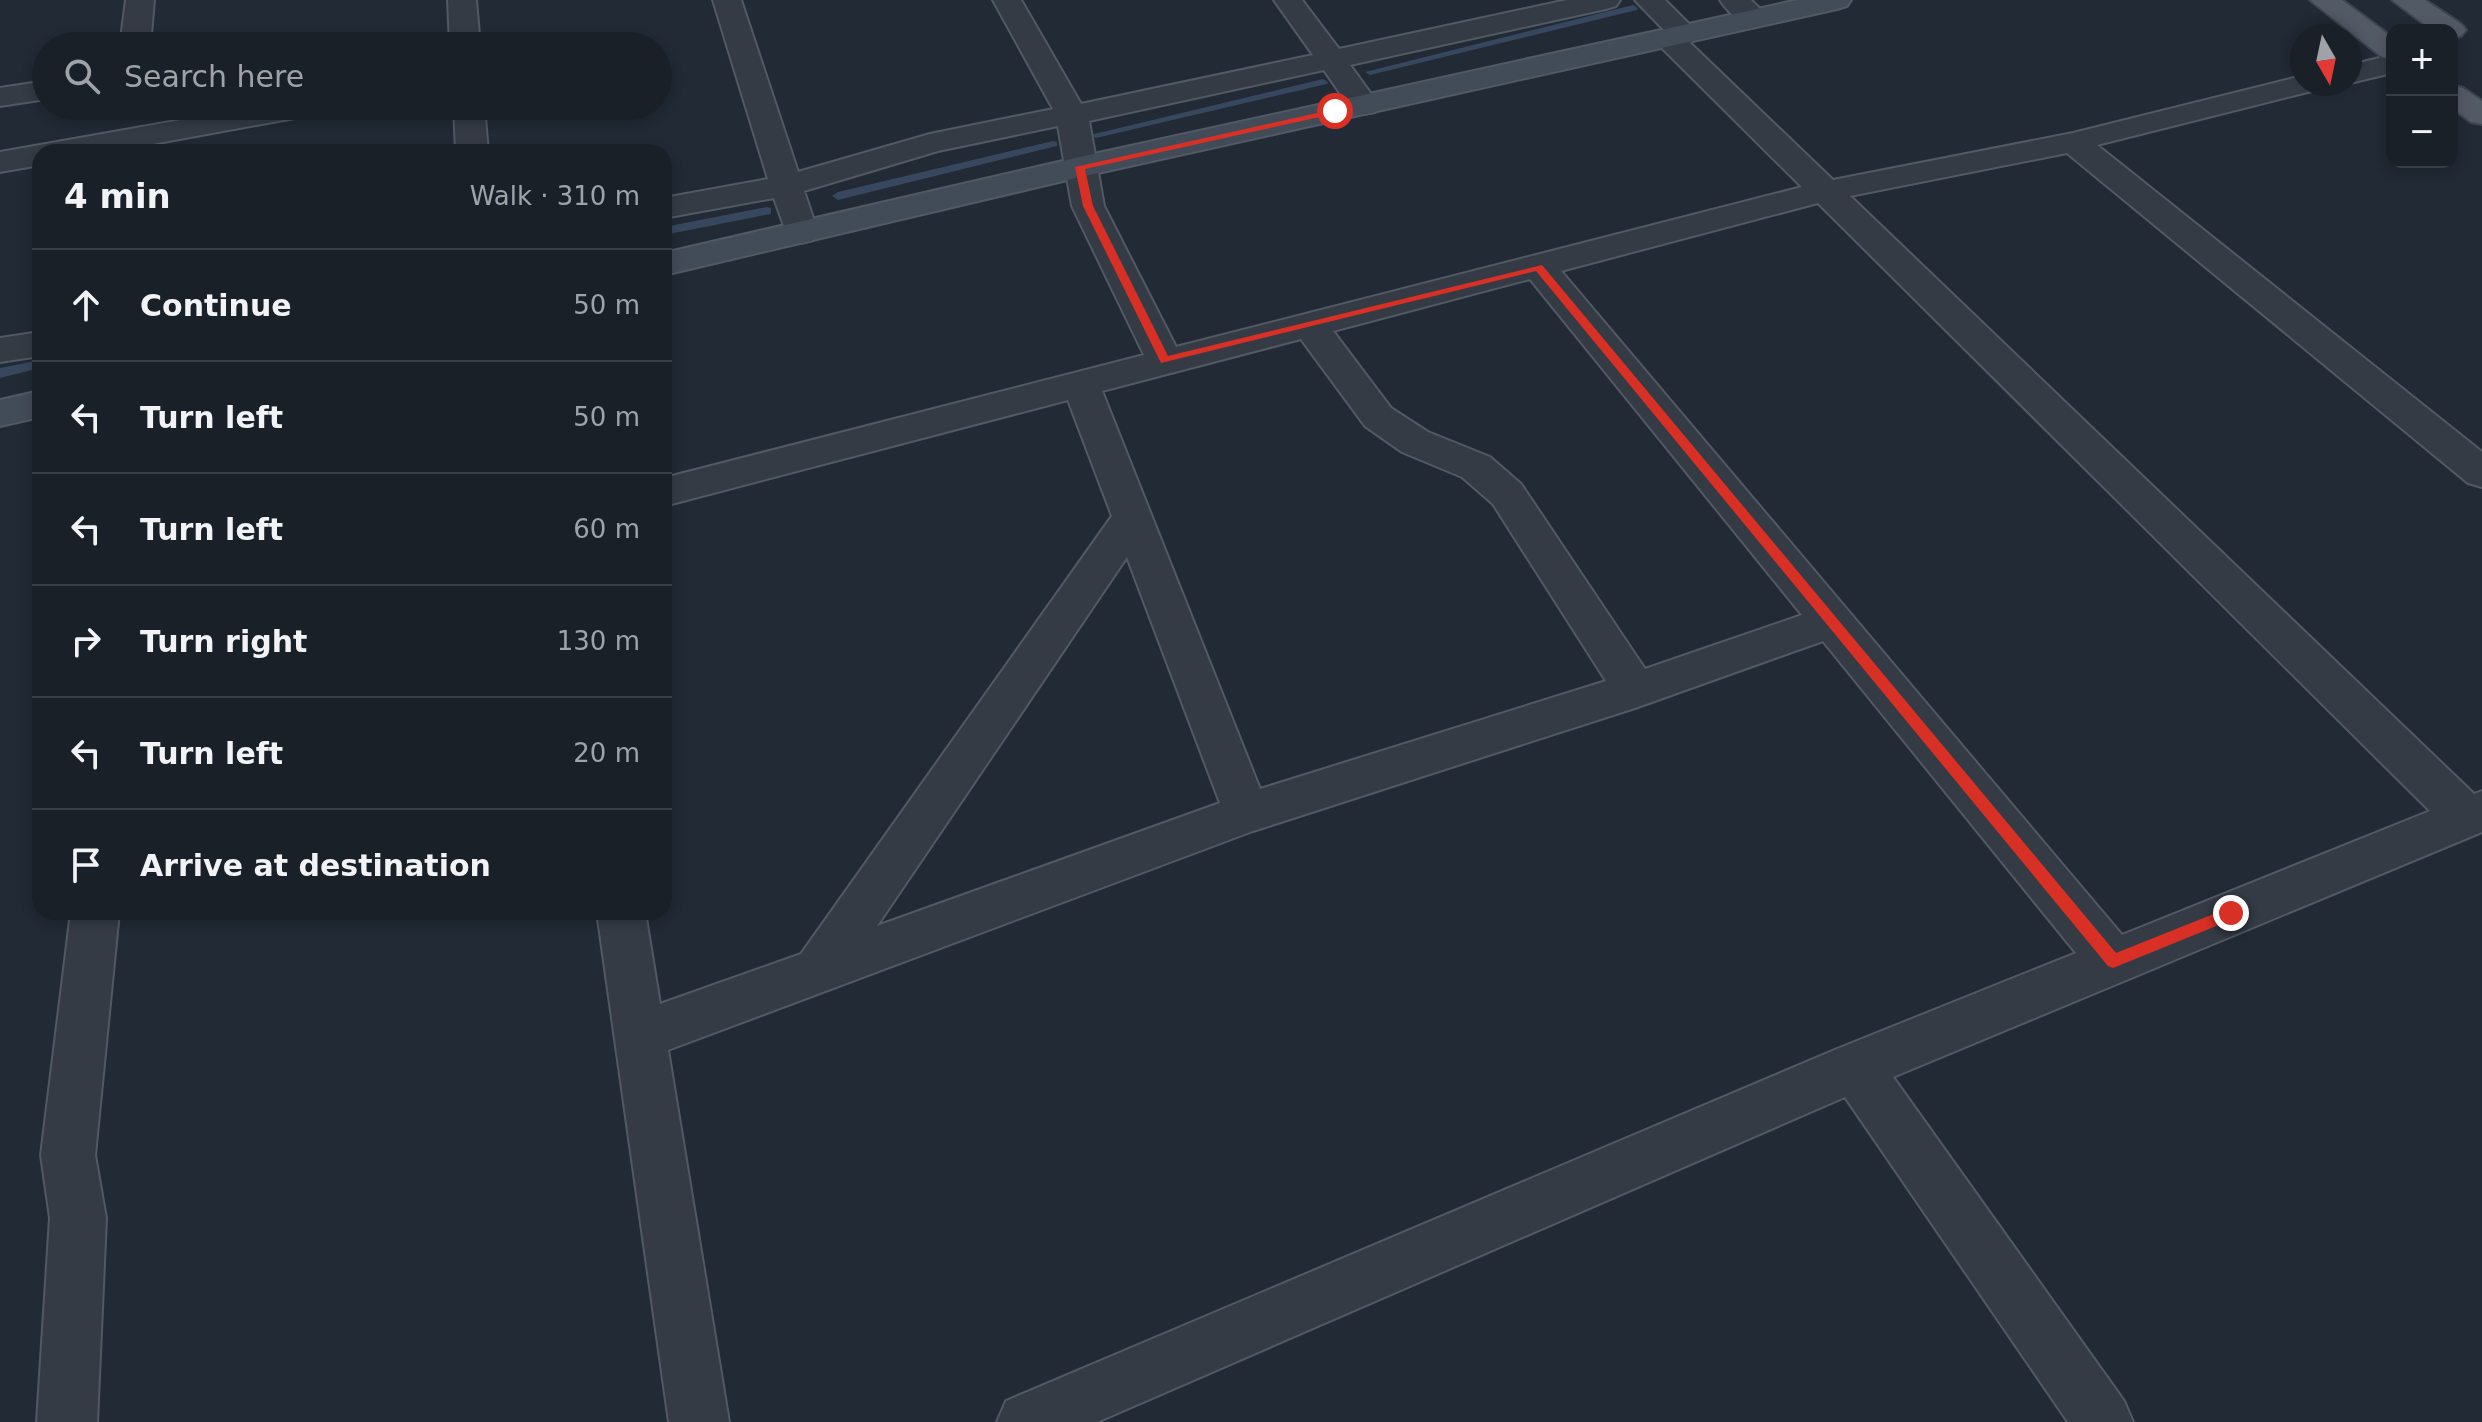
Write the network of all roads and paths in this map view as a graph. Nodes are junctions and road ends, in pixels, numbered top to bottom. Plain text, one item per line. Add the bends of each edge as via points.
1 (140, 0) edge
2 (462, 0) edge
3 (727, 0) edge
4 (1007, 0) edge
5 (1288, 0) edge
6 (1606, 0) edge
7 (1649, 0) edge
8 (1837, 0) edge
9 (2324, 0) edge
10 (2406, 0) edge
11 (1744, 9) edge
12 (2442, 24) edge
13 (137, 32) edge
14 (464, 32) edge
15 (1677, 36) junction
16 (2386, 46) edge
17 (1331, 61) junction
18 (2386, 65) edge
19 (2362, 71) edge
20 (2290, 88) edge
21 (32, 92) edge
22 (2455, 96) edge
23 (0, 97) edge
24 (1364, 105) junction
25 (1072, 115) junction
26 (2482, 115) edge
27 (234, 120) edge
28 (470, 120) edge
29 (2073, 142) junction
30 (101, 144) edge
31 (471, 144) edge
32 (32, 156) edge
33 (0, 162) edge
34 (1080, 167) junction
35 (786, 186) junction
36 (1823, 192) junction
37 (672, 207) edge
38 (801, 233) junction
39 (672, 262) edge
40 (1539, 267) junction
41 (1310, 326) junction
42 (32, 345) edge
43 (0, 350) edge
44 (1165, 361) junction
45 (1081, 386) junction
46 (32, 406) edge
47 (0, 413) edge
48 (2482, 473) edge
49 (672, 490) edge
50 (1132, 518) junction
51 (1832, 621) junction
52 (1635, 690) junction
53 (1247, 813) junction
54 (2475, 814) edge
55 (94, 920) edge
56 (622, 920) edge
57 (2113, 961) junction
58 (818, 971) junction
59 (640, 1036) junction
60 (1855, 1067) junction
61 (67, 1422) edge
62 (699, 1422) edge
63 (1027, 1422) edge
64 (2103, 1422) edge

1 - 13 street
2 - 14 street
3 - 35 street
4 - 25 street
5 - 17 street
6 - 17 street
7 - 15 street
8 - 11 street
9 - 16 main road
10 - 12 main road
11 - 15 street
15 - 24 street
15 - 36 street
17 - 24 street
17 - 25 street
18 - 19 street
20 - 29 street
21 - 23 street
22 - 26 main road
24 - 34 street
25 - 34 street
25 - 35 street via 930,143
27 - 30 street
28 - 31 street
29 - 36 street
29 - 48 street
32 - 33 street
34 - 38 street
34 - 44 street via 1088,206
35 - 37 street
35 - 38 street
36 - 40 street
36 - 54 street
38 - 39 street
40 - 41 street
40 - 51 street
41 - 44 street
41 - 52 street via 1378,417 1415,442 1476,467 1507,494
42 - 43 street
44 - 45 street
45 - 49 street
45 - 50 street
46 - 47 street
50 - 53 street
50 - 58 street
51 - 52 street
51 - 57 street
52 - 53 street
53 - 58 street
54 - 57 street
55 - 61 street via 68,1155 78,1218
56 - 59 street
57 - 60 street
58 - 59 street
59 - 62 street
60 - 63 street
60 - 64 street

